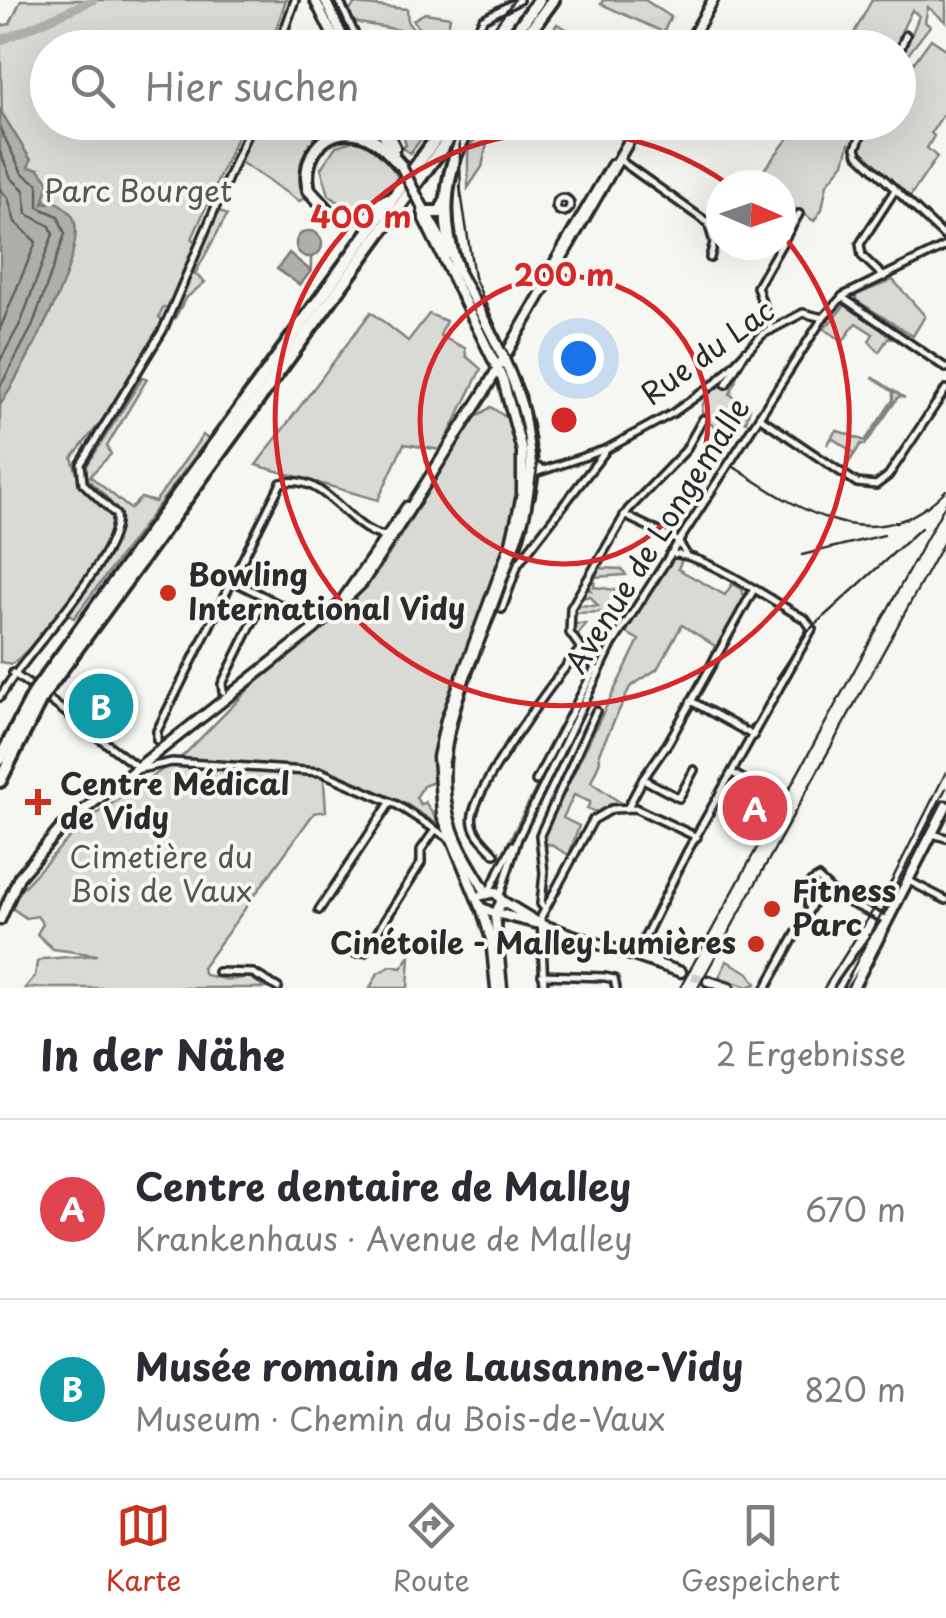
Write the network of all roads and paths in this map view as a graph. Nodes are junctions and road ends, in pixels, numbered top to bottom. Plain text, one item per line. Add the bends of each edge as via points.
1 (294, 0) edge
2 (316, 0) edge
3 (325, 0) edge
4 (339, 0) edge
5 (519, 0) edge
6 (539, 0) edge
7 (553, 0) edge
8 (713, 0) edge
9 (284, 30) edge
10 (330, 30) edge
11 (339, 30) edge
12 (353, 30) edge
13 (478, 30) edge
14 (523, 30) edge
15 (530, 30) edge
16 (696, 30) edge
17 (244, 140) edge
18 (330, 140) edge
19 (373, 140) edge
20 (390, 140) edge
21 (432, 140) edge
22 (448, 140) edge
23 (463, 140) edge
24 (629, 140) edge
25 (860, 140) edge
26 (618, 159) junction
27 (406, 170) junction
28 (896, 190) junction
29 (448, 197) junction
30 (422, 207) junction
31 (567, 210) dead end
32 (799, 214) dead end
33 (796, 219) edge
34 (581, 220) junction
35 (706, 222) edge
36 (946, 238) edge
37 (946, 246) edge
38 (772, 260) edge
39 (456, 268) junction
40 (884, 277) junction
41 (844, 295) junction
42 (823, 318) junction
43 (771, 330) junction
44 (516, 334) junction
45 (492, 338) junction
46 (746, 351) junction
47 (500, 364) junction
48 (946, 368) edge
49 (726, 384) dead end
50 (507, 389) junction
51 (946, 389) edge
52 (483, 394) junction
53 (759, 417) junction
54 (703, 419) dead end
55 (529, 442) junction
56 (607, 448) junction
57 (543, 469) junction
58 (407, 510) junction
59 (525, 515) junction
60 (624, 515) junction
61 (384, 536) junction
62 (670, 540) junction
63 (678, 541) junction
64 (673, 548) junction
65 (686, 554) junction
66 (668, 555) junction
67 (233, 581) junction
68 (362, 583) junction
69 (753, 591) junction
70 (265, 598) junction
71 (338, 608) junction
72 (502, 609) dead end
73 (309, 614) dead end
74 (580, 650) junction
75 (596, 671) junction
76 (13, 673) junction
77 (223, 692) dead end
78 (40, 693) junction
79 (0, 697) edge
80 (691, 701) junction
81 (596, 711) dead end
82 (754, 736) junction
83 (157, 740) dead end
84 (0, 759) edge
85 (140, 769) junction
86 (694, 770) dead end
87 (734, 774) junction
88 (643, 779) junction
89 (0, 781) edge
90 (536, 781) dead end
91 (390, 803) junction
92 (946, 806) edge
93 (628, 807) junction
94 (738, 828) dead end
95 (435, 830) junction
96 (933, 834) junction
97 (518, 838) junction
98 (699, 838) junction
99 (946, 838) edge
100 (450, 839) junction
101 (495, 854) dead end
102 (495, 879) junction
103 (909, 881) junction
104 (480, 882) junction
105 (485, 894) junction
106 (501, 898) junction
107 (946, 900) edge
108 (545, 909) junction
109 (319, 910) dead end
110 (482, 910) junction
111 (495, 913) junction
112 (510, 917) junction
113 (0, 920) edge
114 (888, 921) junction
115 (540, 924) junction
116 (496, 931) junction
117 (355, 953) dead end
118 (635, 956) junction
119 (218, 972) dead end
120 (681, 972) tunnel mouth
121 (542, 975) junction
122 (708, 981) dead end
123 (278, 988) edge
124 (499, 988) edge
125 (544, 988) edge
126 (616, 988) edge
127 (729, 988) edge
128 (766, 988) edge
129 (840, 988) edge
130 (853, 988) edge

1 - 9 street
2 - 10 main road
3 - 11 main road
4 - 12 street
5 - 13 street via 483,20
6 - 14 highway
7 - 15 highway
8 - 16 main road
17 - 76 street via 164,330 81,464 82,482 116,515 113,540 77,597
18 - 27 highway via 313,153 307,169 308,186 326,211 356,217 378,207
19 - 27 highway
20 - 27 main road
21 - 27 highway
22 - 78 highway
23 - 29 highway
24 - 26 main road
25 - 28 street via 856,150
26 - 34 main road
26 - 35 street
27 - 30 main road, bridge
27 - 78 highway
28 - 36 street
28 - 40 street via 860,244 862,256
29 - 30 highway via 440,212
29 - 39 highway
30 - 39 main road
30 - 47 main road
31 - 34 street
32 - 33 street
34 - 44 main road
37 - 40 street, Rue du Lac
38 - 43 street via 757,287
39 - 45 main road
40 - 41 street, Rue du Lac
41 - 42 street, Rue du Lac
41 - 48 street
42 - 43 street, Rue du Lac via 803,313
42 - 53 street, Avenue de Longemalle
43 - 46 street, Rue du Lac
44 - 45 main road
44 - 47 main road
45 - 47 main road
46 - 49 street
46 - 56 street, Rue du Lac via 700,394
47 - 50 main road
47 - 52 main road
47 - 55 main road via 521,406
50 - 52 main road
50 - 100 main road via 520,434 522,496 440,744 438,792
51 - 53 street via 888,476 871,486 856,483
52 - 58 main road
53 - 63 street, Avenue de Longemalle
54 - 60 street via 688,446
55 - 57 street via 534,466
55 - 59 main road
56 - 57 street, Rue du Lac
56 - 72 street, Rue du Lac via 518,564
57 - 59 street via 533,476
58 - 61 main road
58 - 68 main road
59 - 104 main road via 458,702 445,759 451,827
60 - 62 street
60 - 74 street via 571,608 569,630
61 - 67 street via 326,494 284,482
61 - 68 street
61 - 71 main road
62 - 63 street
62 - 64 street
63 - 64 street, Avenue de Longemalle
63 - 65 street
64 - 66 street, Avenue de Longemalle
65 - 66 street
65 - 69 street
66 - 75 street, Avenue de Longemalle
67 - 70 street
67 - 83 street
68 - 71 main road
69 - 80 street
69 - 82 street via 808,622 811,634
70 - 73 street
70 - 77 street
71 - 85 main road
74 - 75 street
74 - 101 street via 527,719 473,812 475,831
75 - 90 street
75 - 97 street, Avenue de Longemalle
76 - 79 street
76 - 85 street
78 - 84 highway
78 - 89 highway
80 - 82 street
80 - 88 street
81 - 108 street via 540,835
82 - 87 street
85 - 91 street via 172,762 304,769
85 - 113 main road via 44,846 12,889
86 - 88 street via 679,798
87 - 94 street via 760,789
87 - 98 street
88 - 93 street
91 - 95 street
91 - 109 street
92 - 96 main road
93 - 98 street
93 - 108 street via 593,820
95 - 100 street
95 - 117 street via 366,952
96 - 99 street
96 - 103 main road
97 - 102 street, Avenue de Longemalle
97 - 106 street, Avenue de Longemalle
98 - 118 street
100 - 105 main road
102 - 104 street
102 - 105 street, Avenue de Longemalle
103 - 107 street
103 - 114 main road
104 - 105 main road
105 - 106 main road
105 - 110 main road
106 - 111 main road
106 - 115 main road
108 - 115 street
110 - 111 main road
110 - 124 main road
111 - 112 main road
111 - 116 main road
112 - 115 main road
112 - 116 main road
114 - 128 street via 819,891
114 - 129 main road
114 - 130 main road
115 - 118 main road
115 - 121 street
116 - 124 main road
118 - 120 main road
119 - 123 street via 253,973
121 - 125 street
121 - 126 street via 604,977
122 - 127 main road

